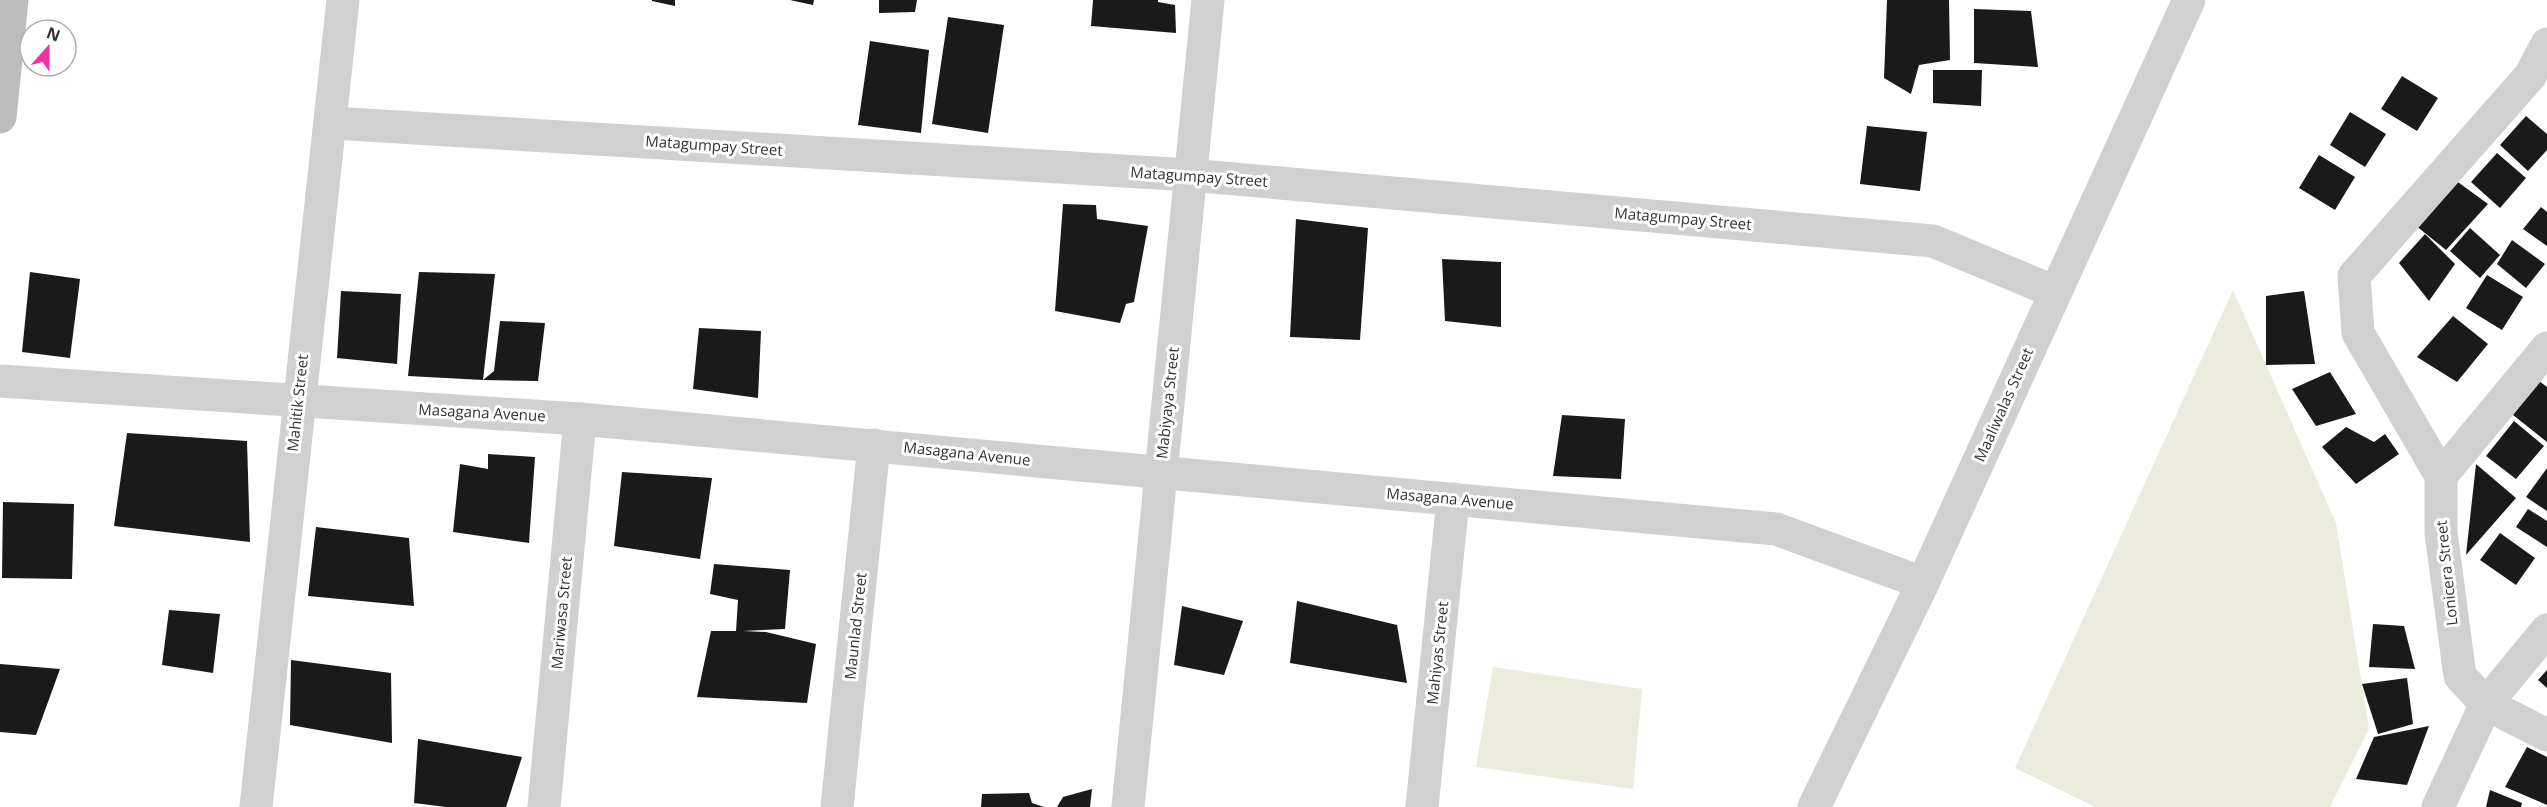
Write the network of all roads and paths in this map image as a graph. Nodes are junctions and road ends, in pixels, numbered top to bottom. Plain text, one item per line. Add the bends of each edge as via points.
1 (12, 0) edge
2 (343, 0) edge
3 (1208, 0) edge
4 (2189, 0) edge
5 (2547, 44) edge
6 (0, 117) edge
7 (332, 123) junction
8 (1190, 175) junction
9 (2055, 292) junction
10 (2547, 348) edge
11 (0, 381) edge
12 (298, 402) junction
13 (580, 419) junction
14 (874, 445) junction
15 (1161, 474) junction
16 (2441, 476) junction
17 (1453, 499) junction
18 (1923, 583) junction
19 (2547, 630) edge
20 (2486, 704) junction
21 (2547, 735) edge
22 (256, 807) edge
23 (544, 807) edge
24 (837, 807) edge
25 (1128, 807) edge
26 (1422, 807) edge
27 (1814, 807) edge
28 (2438, 807) edge

1 - 6 main road
2 - 7 street, Mahitik Street
3 - 8 street, Mabiyaya Street
4 - 9 street, Maaliwalas Street
5 - 16 street via 2530,76 2354,276 2358,333
7 - 8 street, Matagumpay Street
7 - 12 street, Mahitik Street
8 - 9 street, Matagumpay Street via 1933,241
8 - 15 street, Mabiyaya Street
9 - 18 street, Maaliwalas Street
10 - 16 street
11 - 12 street, Masagana Avenue
12 - 13 street, Masagana Avenue
12 - 22 street, Mahitik Street
13 - 14 street, Masagana Avenue
13 - 23 street, Mariwasa Street
14 - 15 street, Masagana Avenue
14 - 24 street, Maunlad Street
15 - 17 street, Masagana Avenue
15 - 25 street, Mabiyaya Street
16 - 20 street, Lonicera Street via 2441,533 2460,676
17 - 18 street, Masagana Avenue via 1776,530
17 - 26 street, Mahiyas Street
18 - 27 street, Maaliwalas Street
19 - 20 street
20 - 21 street, Lonicera Street
20 - 28 street

